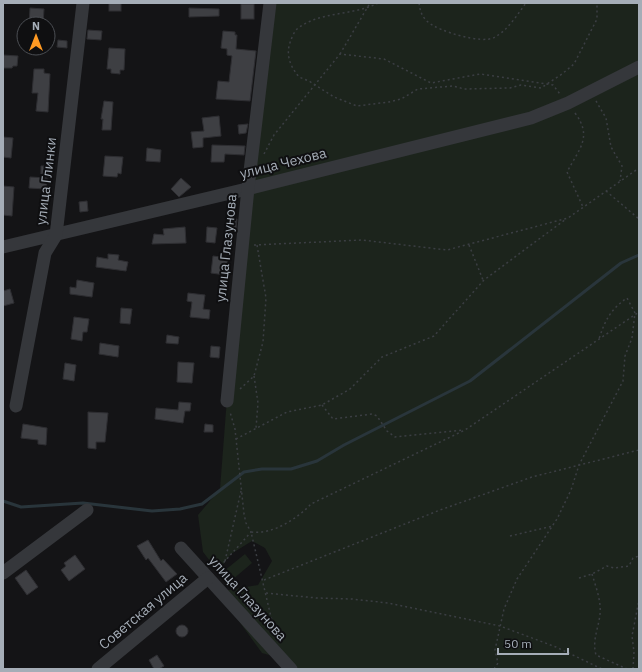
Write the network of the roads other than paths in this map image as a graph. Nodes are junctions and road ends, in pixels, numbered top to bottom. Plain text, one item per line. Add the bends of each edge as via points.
1 (83, 3) edge
2 (270, 3) edge
3 (639, 67) edge
4 (248, 188) junction
5 (56, 235) junction
6 (3, 247) edge
7 (227, 401) road end
8 (16, 406) dead end
9 (87, 510) dead end
10 (181, 548) dead end
11 (3, 573) edge
12 (208, 578) junction
13 (98, 669) edge
14 (291, 669) edge

1 - 5 street, улица Глинки
2 - 4 street, улица Глазунова
3 - 4 street, улица Чехова via 568,103 531,118
4 - 5 street, улица Чехова
4 - 7 street, улица Глазунова
5 - 6 street, улица Чехова
5 - 8 street, улица Глинки via 45,253
9 - 11 street
10 - 12 street, улица Глазунова
12 - 13 street, Советская улица
12 - 14 street, улица Глазунова

